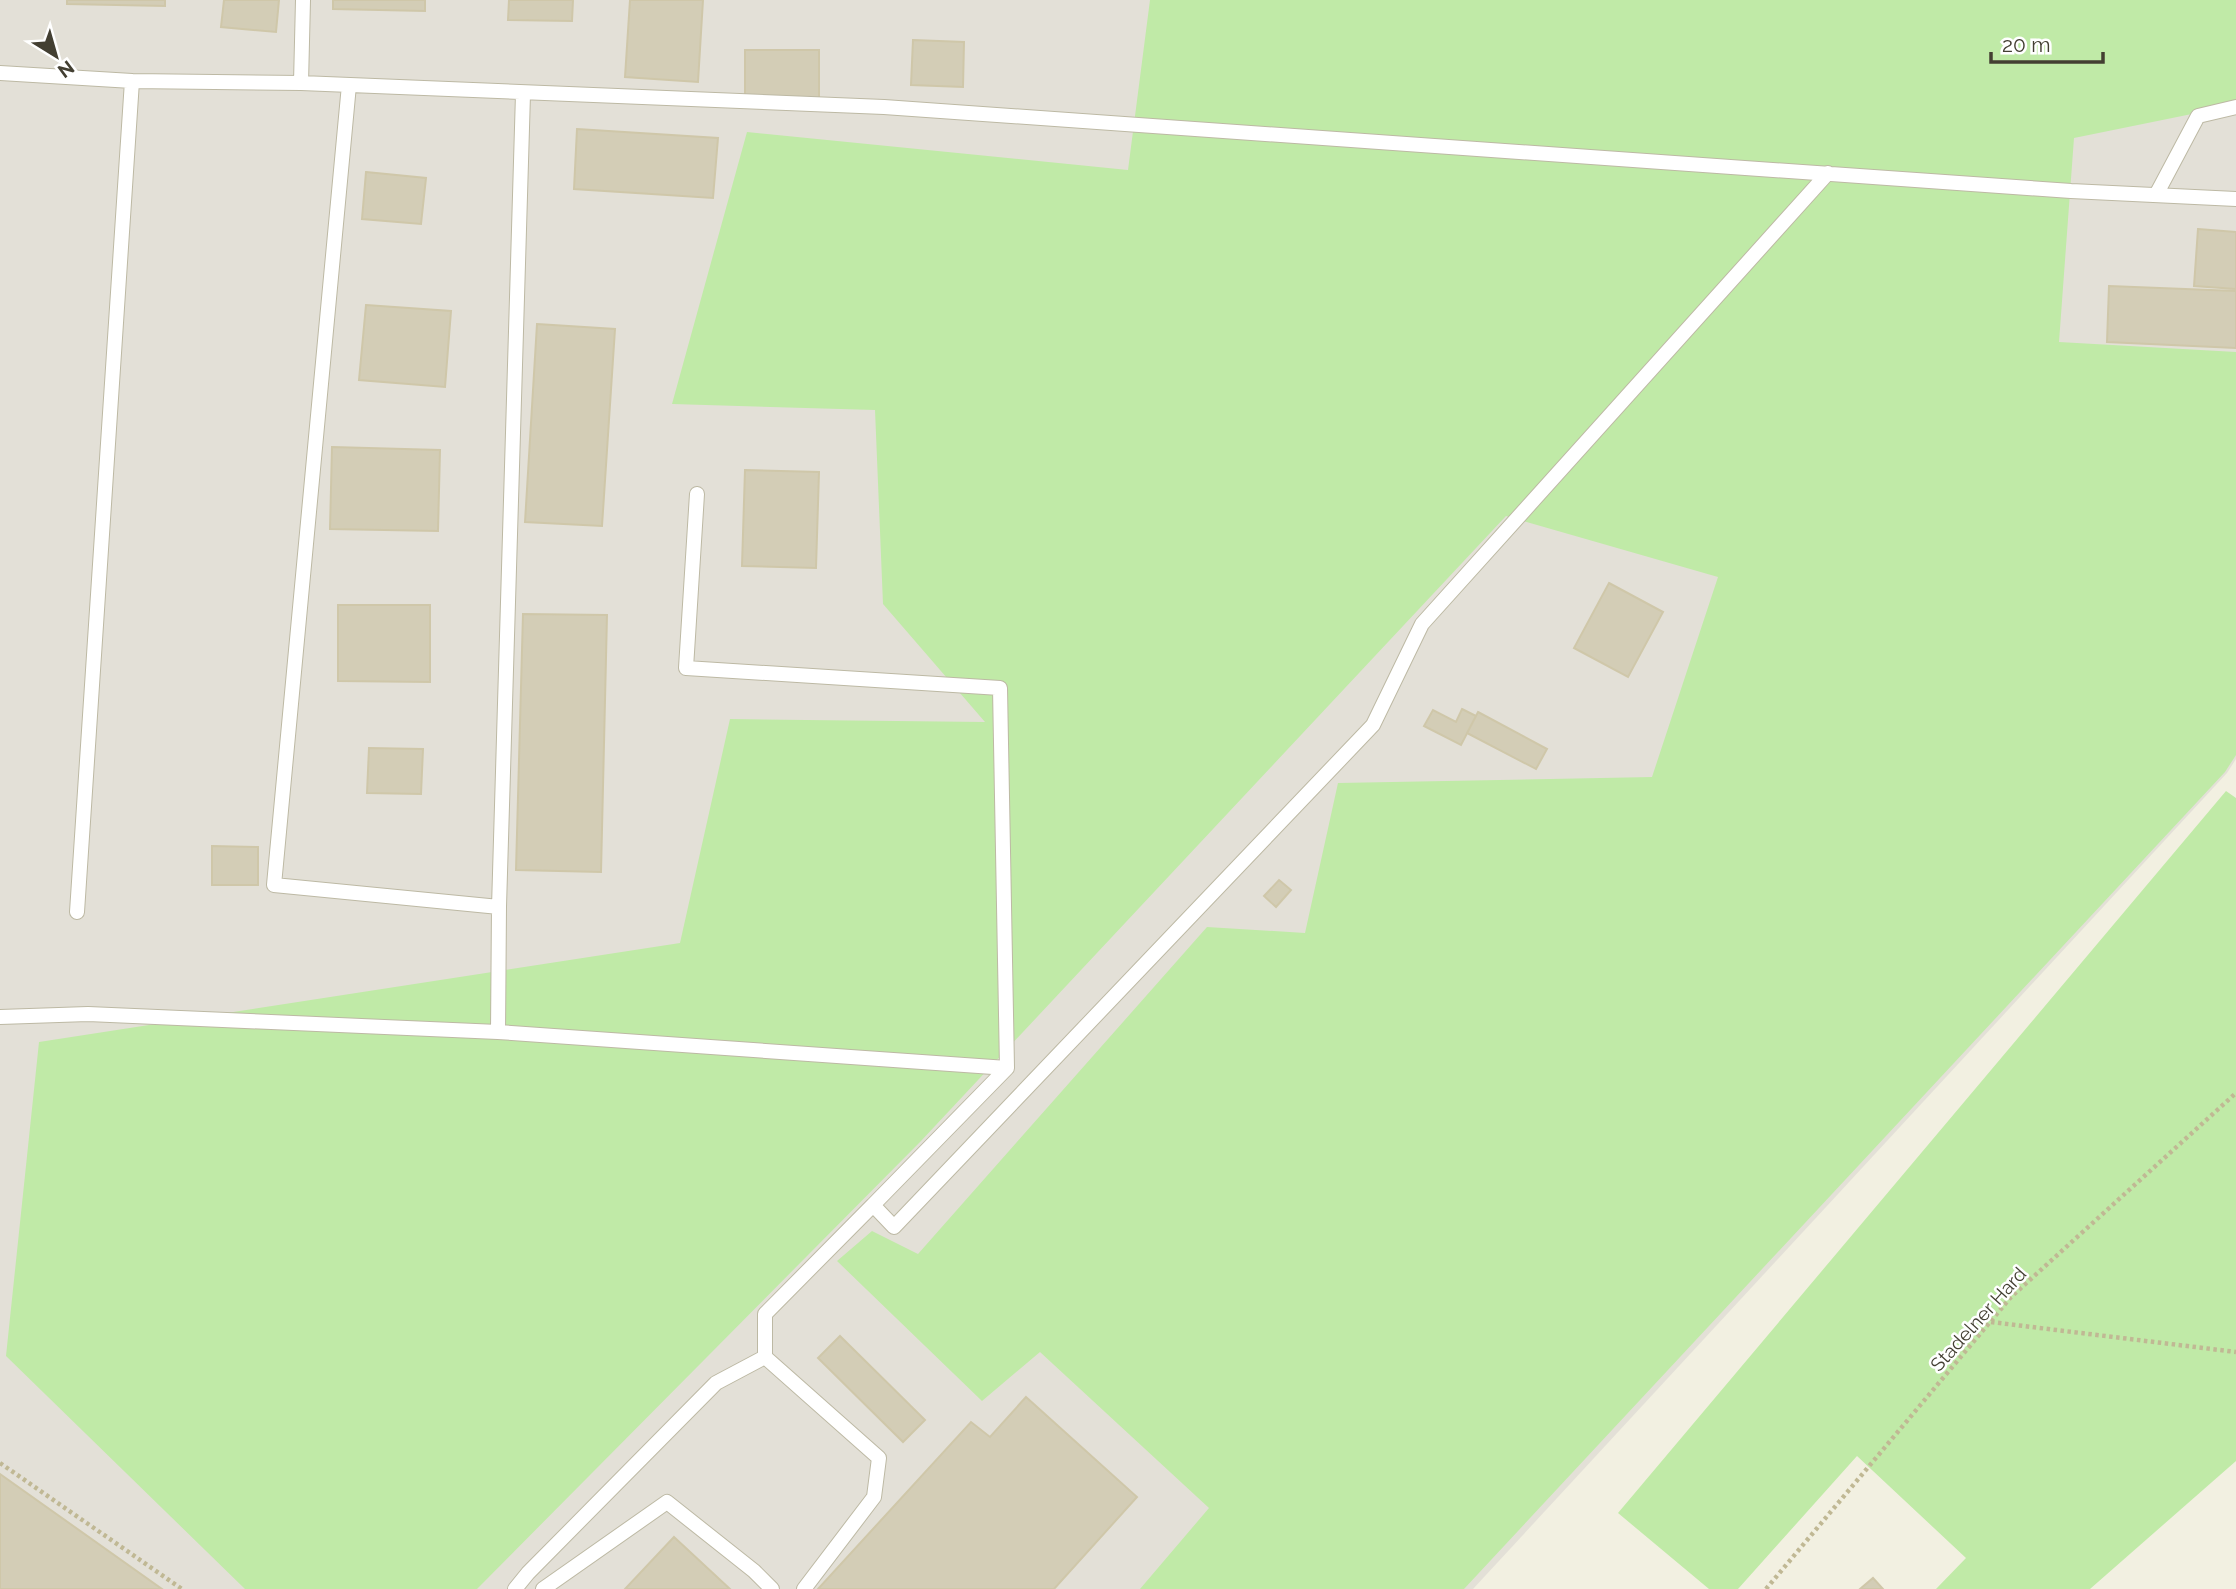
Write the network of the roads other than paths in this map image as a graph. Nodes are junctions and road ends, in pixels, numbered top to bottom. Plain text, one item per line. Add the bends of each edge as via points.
1 (303, 0) edge
2 (0, 73) edge
3 (132, 81) junction
4 (301, 83) junction
5 (349, 85) junction
6 (523, 93) junction
7 (2236, 107) edge
8 (1828, 173) junction
9 (2156, 195) junction
10 (2236, 199) edge
11 (697, 494) dead end
12 (499, 908) junction
13 (76, 912) dead end
14 (0, 1017) edge
15 (498, 1032) junction
16 (1007, 1068) junction
17 (873, 1205) junction
18 (765, 1357) junction
19 (515, 1589) edge
20 (543, 1589) edge
21 (772, 1589) edge
22 (804, 1589) edge

1 - 4 lane
2 - 3 lane
3 - 4 lane
3 - 13 lane
4 - 5 lane
5 - 6 lane
5 - 12 lane via 274,885
6 - 8 lane via 884,107
6 - 12 lane
7 - 9 lane via 2198,116
8 - 9 lane
8 - 17 lane via 1422,624 1373,725 894,1227
9 - 10 lane
11 - 16 lane via 687,668 1000,688
12 - 15 lane
14 - 15 lane via 88,1014
15 - 16 lane
16 - 17 lane
17 - 18 lane via 765,1314
18 - 19 lane via 716,1382
18 - 22 lane via 879,1458 874,1497
20 - 21 lane via 667,1502

